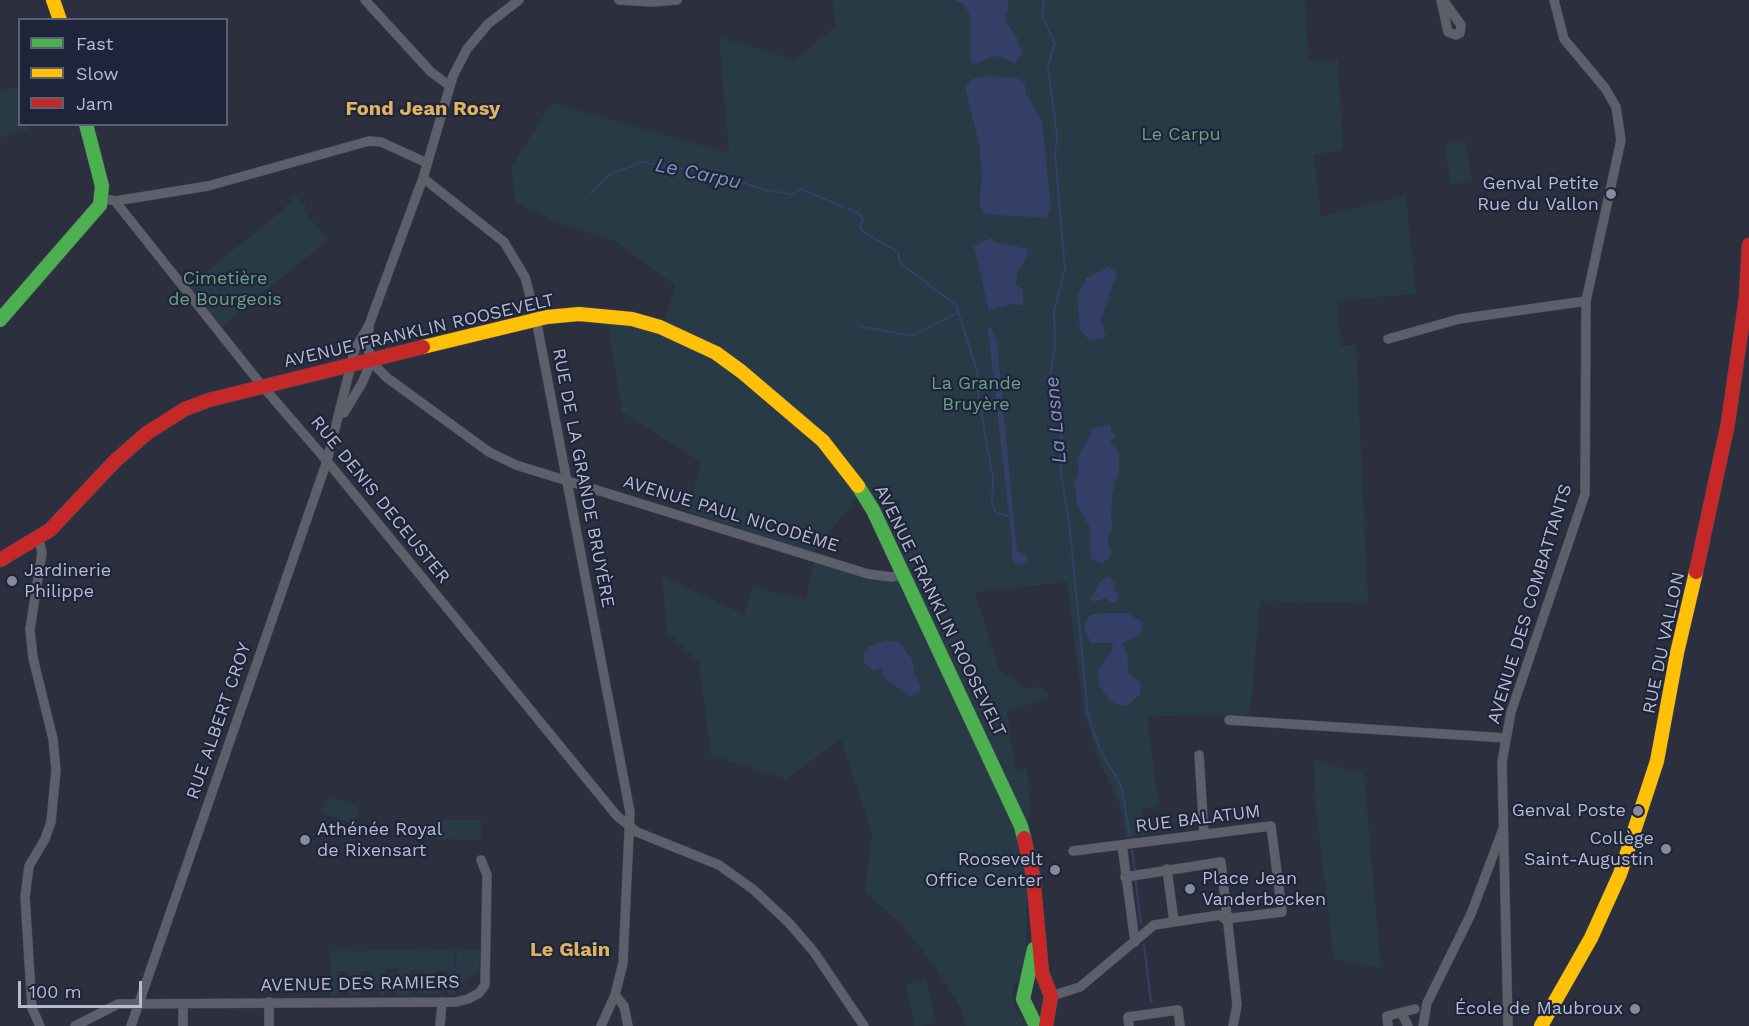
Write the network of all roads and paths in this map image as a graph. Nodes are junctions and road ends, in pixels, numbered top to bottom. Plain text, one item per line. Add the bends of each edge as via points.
1 (53, 0) edge
2 (365, 0) edge
3 (519, 0) edge
4 (619, 0) edge
5 (677, 0) edge
6 (1554, 0) edge
7 (59, 18) edge
8 (450, 86) junction
9 (87, 126) edge
10 (427, 163) junction
11 (423, 178) junction
12 (108, 200) junction
13 (1749, 245) edge
14 (1586, 301) junction
15 (0, 320) edge
16 (536, 320) junction
17 (369, 325) junction
18 (1388, 339) dead end
19 (370, 360) junction
20 (352, 364) junction
21 (263, 386) junction
22 (337, 426) junction
23 (327, 461) junction
24 (567, 480) junction
25 (39, 539) junction
26 (0, 560) edge
27 (903, 574) junction
28 (1229, 720) dead end
29 (1506, 738) junction
30 (1199, 755) dead end
31 (1504, 828) junction
32 (631, 829) junction
33 (1204, 834) junction
34 (1122, 845) junction
35 (1073, 851) dead end
36 (481, 860) dead end
37 (1167, 869) junction
38 (1125, 877) junction
39 (1225, 919) junction
40 (1174, 922) junction
41 (1037, 939) junction
42 (1135, 942) junction
43 (1026, 988) junction
44 (615, 995) junction
45 (1048, 996) junction
46 (269, 1002) junction
47 (442, 1002) junction
48 (139, 1003) junction
49 (183, 1004) junction
50 (1029, 1008) junction
51 (1415, 1009) dead end
52 (1402, 1014) junction
53 (40, 1026) edge
54 (75, 1026) edge
55 (131, 1026) edge
56 (183, 1026) edge
57 (270, 1026) edge
58 (440, 1026) edge
59 (601, 1026) edge
60 (628, 1026) edge
61 (864, 1026) edge
62 (1036, 1026) edge
63 (1046, 1026) edge
64 (1129, 1026) edge
65 (1180, 1026) edge
66 (1233, 1026) edge
67 (1388, 1026) edge
68 (1408, 1026) edge
69 (1424, 1026) edge
70 (1508, 1026) edge
71 (1541, 1026) edge

1 - 7 main road
2 - 8 street via 431,72
3 - 8 street via 488,24 467,49
4 - 5 street
6 - 14 street, AVENUE DES COMBATTANTS via 1564,39 1612,98 1620,123 1621,140
8 - 10 street
9 - 12 main road
10 - 11 street
10 - 12 street via 381,142 369,141 208,186
11 - 16 street, RUE DE LA GRANDE BRUYÈRE via 504,242 525,277
11 - 17 street
12 - 15 main road
12 - 21 street, RUE DENIS DECEUSTER
13 - 71 main road, RUE DU VALLON via 1730,415 1657,761 1620,874 1591,938
14 - 18 street via 1468,318
14 - 29 street, AVENUE DES COMBATTANTS via 1585,494 1511,712
16 - 19 main road, AVENUE FRANKLIN ROOSEVELT
16 - 24 street, RUE DE LA GRANDE BRUYÈRE
16 - 27 main road, AVENUE FRANKLIN ROOSEVELT via 579,314 632,319 660,327 716,353 823,441 843,464 873,510
17 - 19 street
17 - 20 street, RUE ALBERT CROY via 355,349
19 - 20 main road, AVENUE FRANKLIN ROOSEVELT
19 - 22 street, RUE ALBERT CROY via 362,383
19 - 24 street, AVENUE PAUL NICODÈME via 386,377 500,459
20 - 21 main road, AVENUE FRANKLIN ROOSEVELT
20 - 22 street, RUE ALBERT CROY
21 - 23 street, RUE DENIS DECEUSTER
21 - 25 main road, AVENUE FRANKLIN ROOSEVELT via 209,400 162,422 133,444
22 - 23 street, RUE ALBERT CROY
23 - 32 street, RUE DENIS DECEUSTER
23 - 48 street, RUE ALBERT CROY
24 - 27 street, AVENUE PAUL NICODÈME via 868,574
24 - 32 street, RUE DE LA GRANDE BRUYÈRE
25 - 26 main road, AVENUE FRANKLIN ROOSEVELT
25 - 53 street via 42,553 30,629 56,770 51,822 29,866 25,897 32,1008
27 - 41 main road, AVENUE FRANKLIN ROOSEVELT via 1021,826 1033,875
28 - 29 street
29 - 31 street, AVENUE DES COMBATTANTS via 1502,762
30 - 33 street
31 - 69 street via 1471,914 1426,1003
31 - 70 street, AVENUE DES COMBATTANTS
32 - 44 street, RUE DE LA GRANDE BRUYÈRE via 624,947
32 - 61 street via 707,859 754,890 814,952
33 - 34 street, RUE BALATUM
33 - 39 street, RUE BALATUM via 1271,826 1282,912
34 - 35 street, RUE BALATUM
34 - 38 street
36 - 47 street, AVENUE DES RAMIERS via 487,874 485,985 468,999
37 - 38 street
37 - 39 street via 1221,862
37 - 40 street
38 - 42 street
39 - 40 street, RUE BALATUM via 1220,915
39 - 66 street via 1237,1005
40 - 42 street, RUE BALATUM via 1154,925
41 - 43 main road, AVENUE FRANKLIN ROOSEVELT
41 - 45 main road, AVENUE FRANKLIN ROOSEVELT
42 - 45 street, RUE BALATUM via 1080,987
43 - 45 main road via 1038,983
43 - 50 main road via 1023,999
44 - 59 street, RUE DE LA GRANDE BRUYÈRE
44 - 60 street via 624,1005
45 - 50 main road via 1042,1010
45 - 63 main road, AVENUE FRANKLIN ROOSEVELT
46 - 47 street, AVENUE DES RAMIERS
46 - 49 street, AVENUE DES RAMIERS
46 - 57 street
47 - 58 street
48 - 49 street, AVENUE DES RAMIERS
48 - 54 street, AVENUE DES RAMIERS via 117,1005
48 - 55 street, RUE ALBERT CROY
49 - 56 street
50 - 62 main road
51 - 52 street
52 - 67 street via 1387,1016
52 - 68 street
64 - 65 street via 1128,1017 1178,1010

